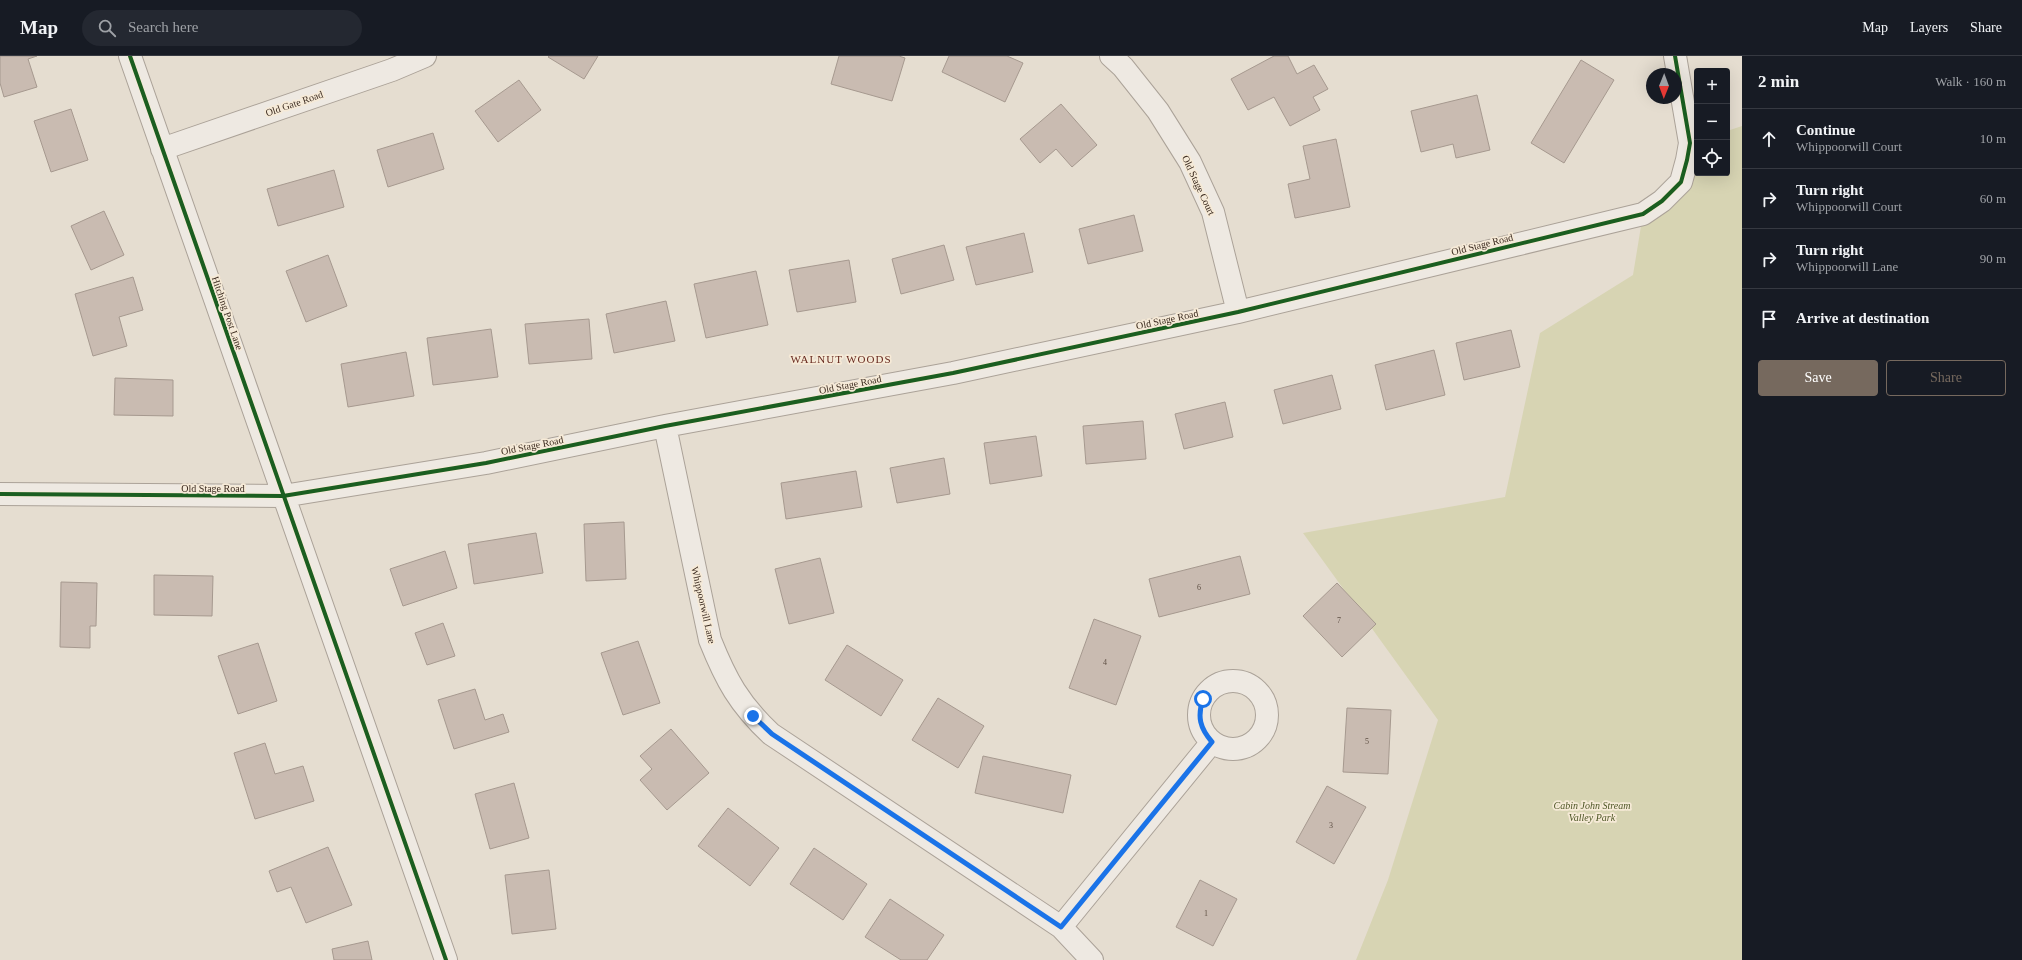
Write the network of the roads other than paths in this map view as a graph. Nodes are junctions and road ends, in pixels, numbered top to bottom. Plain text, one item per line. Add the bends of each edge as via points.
1 (130, 56) edge
2 (425, 56) edge
3 (1111, 56) edge
4 (1675, 56) edge
5 (162, 148) junction
6 (1238, 312) junction
7 (665, 426) junction
8 (0, 494) edge
9 (282, 496) junction
10 (1212, 742) dead end
11 (1061, 927) junction
12 (446, 960) edge
13 (1092, 960) edge

1 - 5 street, Hitching Post Lane
2 - 5 street, Old Gate Road via 392,70
3 - 6 street, Old Stage Court via 1158,111 1190,162 1213,212
4 - 6 street, Old Stage Road via 1690,143 1681,182 1662,201 1643,214
5 - 9 street, Hitching Post Lane
6 - 7 street, Old Stage Road via 953,373
7 - 9 street, Old Stage Road via 486,463
7 - 11 street, Whippoorwill Lane via 710,640 722,669 741,701 772,734
8 - 9 street, Old Stage Road
9 - 12 street, Hitching Post Lane
10 - 11 street
11 - 13 street, Whippoorwill Lane

